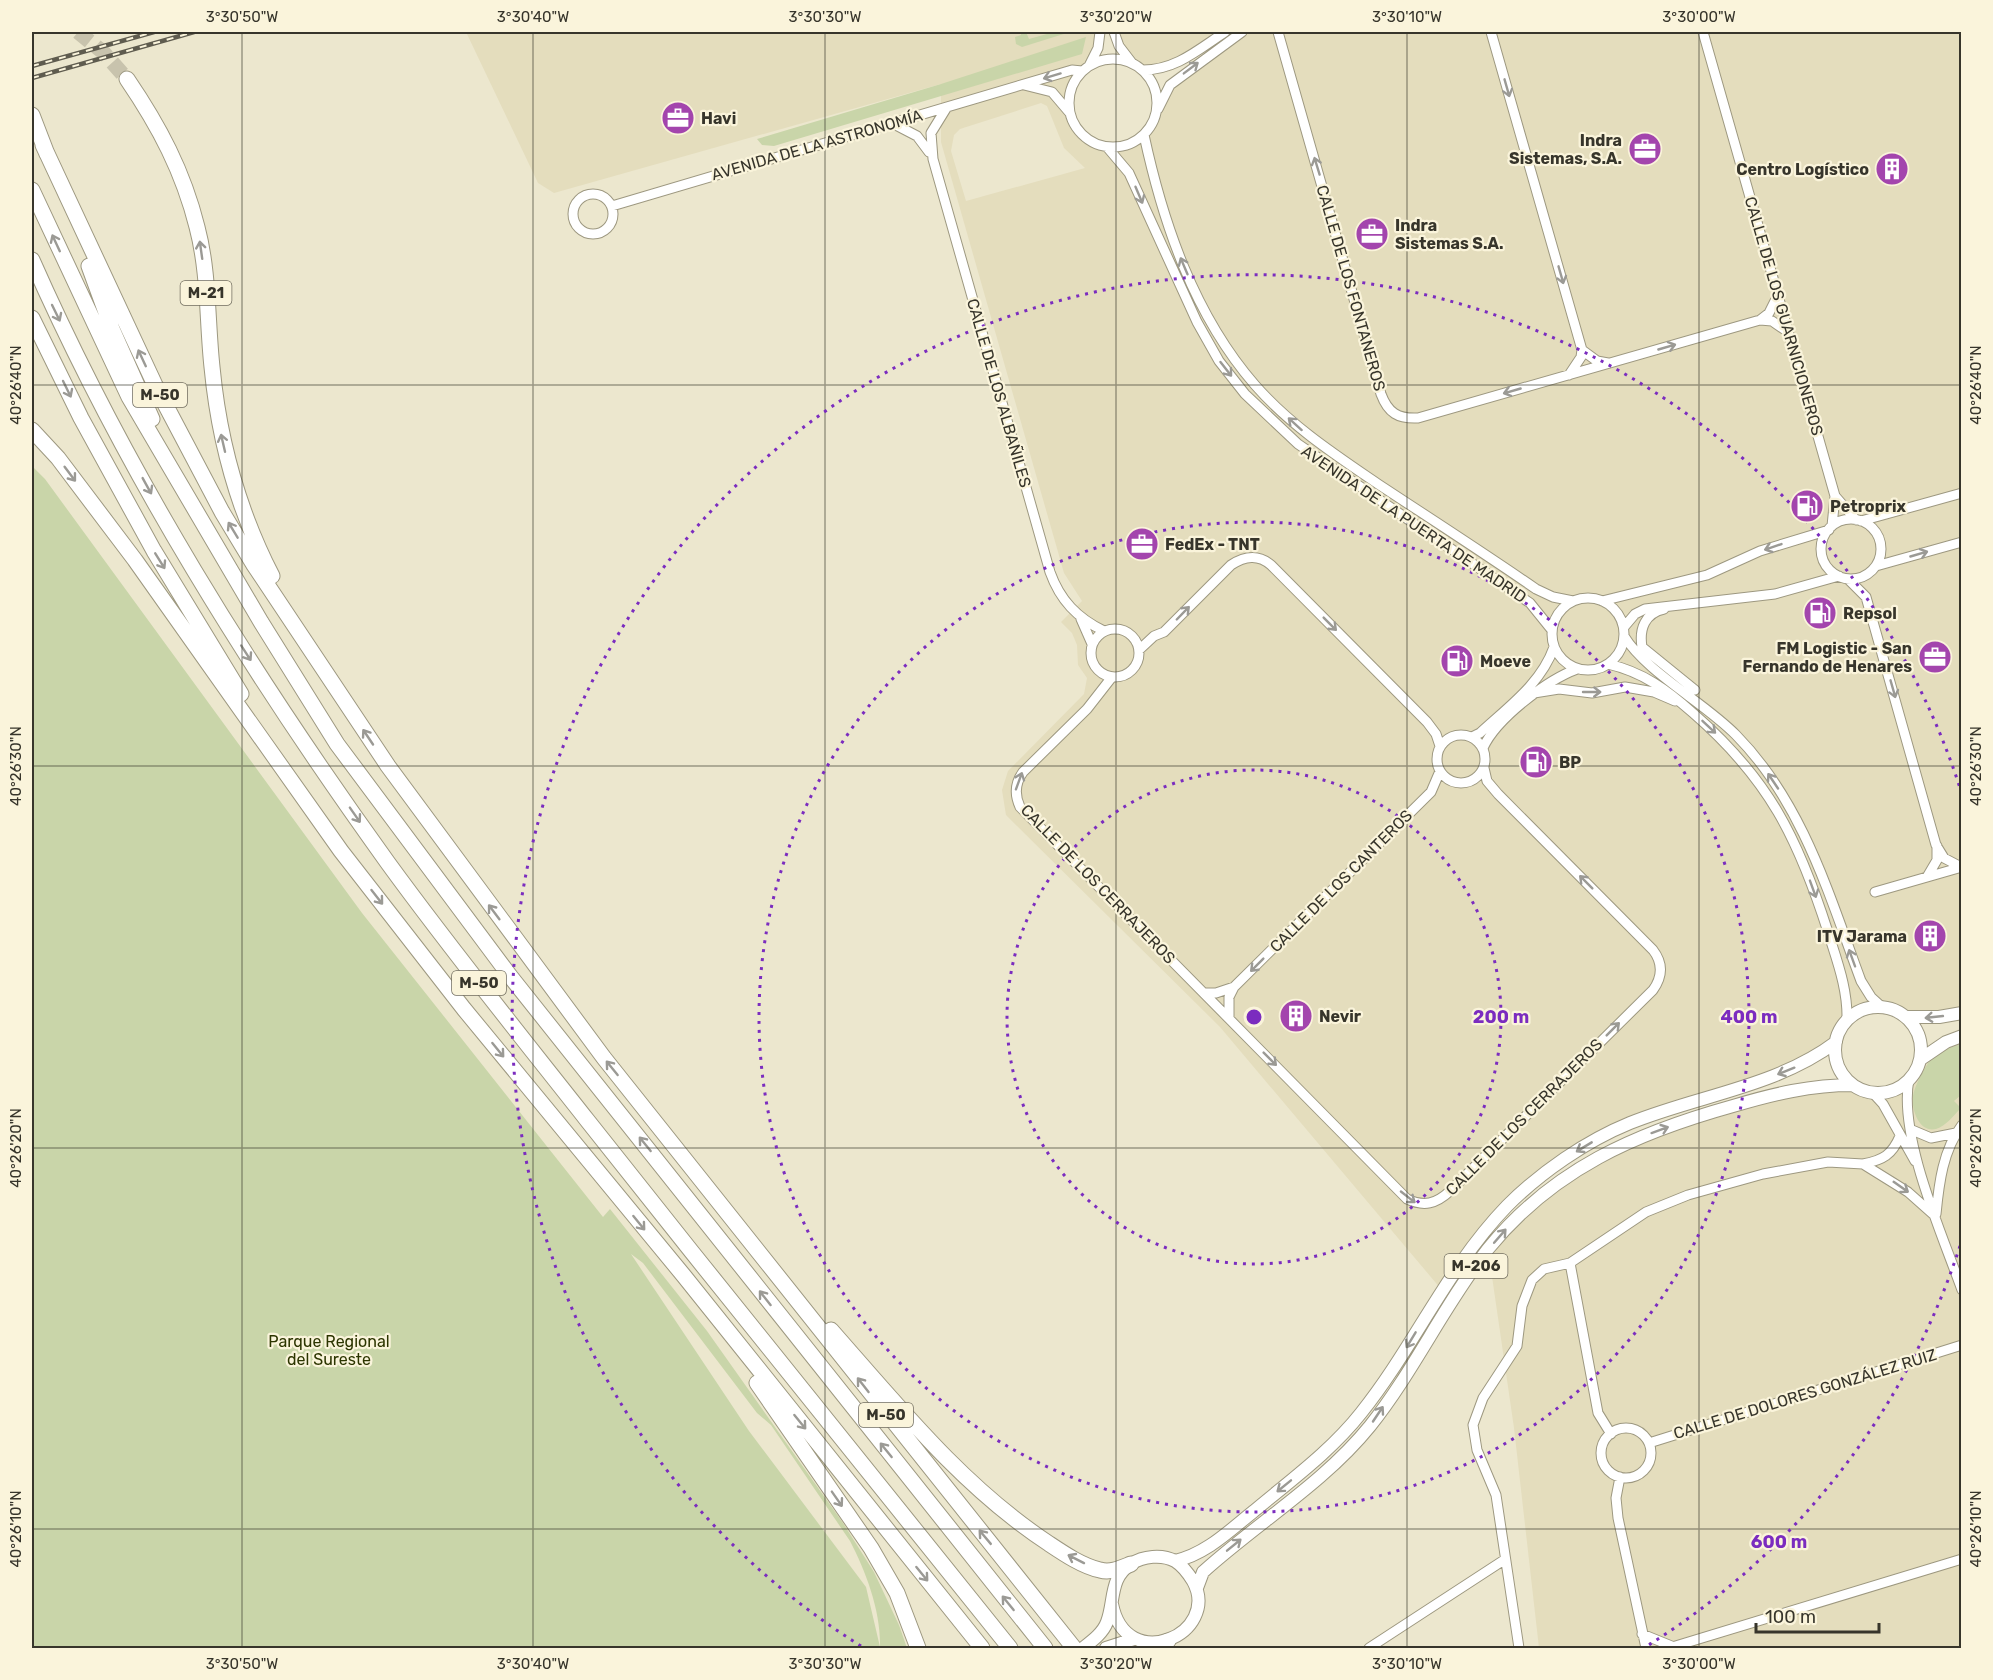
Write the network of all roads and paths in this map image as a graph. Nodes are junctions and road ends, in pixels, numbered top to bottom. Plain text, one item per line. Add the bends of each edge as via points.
1 (1100, 32) edge
2 (1114, 32) edge
3 (1225, 32) edge
4 (1242, 32) edge
5 (1491, 32) edge
6 (1703, 32) edge
7 (1277, 33) edge
8 (1132, 63) junction
9 (1086, 68) junction
10 (1143, 70) junction
11 (127, 79) tunnel mouth
12 (1022, 85) junction
13 (946, 107) junction
14 (1070, 113) junction
15 (1156, 114) junction
16 (32, 115) edge
17 (892, 123) junction
18 (1144, 135) junction
19 (43, 146) junction
20 (1107, 147) junction
21 (933, 159) junction
22 (32, 190) edge
23 (612, 206) junction
24 (32, 260) edge
25 (1778, 295) junction
26 (32, 318) edge
27 (1760, 320) junction
28 (1788, 332) junction
29 (1582, 350) junction
30 (1611, 363) junction
31 (1569, 375) junction
32 (32, 430) edge
33 (158, 445) junction
34 (1962, 493) edge
35 (1835, 496) junction
36 (1858, 520) junction
37 (1830, 528) junction
38 (1962, 542) edge
39 (1876, 566) junction
40 (1844, 578) junction
41 (1573, 601) junction
42 (1602, 601) junction
43 (1678, 605) junction
44 (1081, 619) junction
45 (1551, 629) junction
46 (1104, 631) junction
47 (300, 632) junction
48 (1624, 632) junction
49 (1092, 644) junction
50 (1554, 647) junction
51 (1139, 650) junction
52 (1608, 664) junction
53 (1577, 669) junction
54 (1112, 677) junction
55 (1534, 693) junction
56 (1682, 703) junction
57 (1737, 736) junction
58 (1472, 737) junction
59 (1440, 746) junction
60 (1483, 748) junction
61 (281, 764) junction
62 (1484, 768) junction
63 (1440, 771) junction
64 (1936, 845) junction
65 (1961, 867) edge
66 (1927, 877) junction
67 (1875, 892) dead end
68 (1234, 987) junction
69 (1205, 993) junction
70 (1882, 1007) junction
71 (1962, 1012) edge
72 (1906, 1017) junction
73 (1228, 1018) junction
74 (1846, 1021) junction
75 (1962, 1036) edge
76 (1836, 1042) junction
77 (1921, 1059) junction
78 (1909, 1079) junction
79 (1853, 1085) junction
80 (1872, 1092) junction
81 (1962, 1125) edge
82 (1912, 1130) junction
83 (1956, 1133) junction
84 (1900, 1136) junction
85 (1863, 1164) junction
86 (1918, 1166) junction
87 (701, 1179) junction
88 (1935, 1216) junction
89 (658, 1246) junction
90 (1570, 1263) junction
91 (1962, 1290) edge
92 (1962, 1345) edge
93 (1611, 1434) junction
94 (1649, 1443) junction
95 (1620, 1477) junction
96 (1503, 1560) junction
97 (1962, 1560) edge
98 (1175, 1562) junction
99 (1131, 1564) junction
100 (1197, 1588) junction
101 (1112, 1604) junction
102 (1642, 1634) junction
103 (1134, 1639) junction
104 (1165, 1645) edge
105 (1086, 1646) edge
106 (918, 1648) edge
107 (982, 1648) edge
108 (1010, 1648) edge
109 (1045, 1648) edge
110 (1074, 1648) edge
111 (1106, 1648) edge
112 (1369, 1648) edge
113 (1519, 1648) edge
114 (1646, 1648) edge
115 (1672, 1648) edge

1 - 9 street via 1098,48
2 - 8 street
3 - 10 street via 1181,62
15 -> 4 street via 1170,85
5 -> 29 street
6 - 25 street, CALLE DE LOS GUARNICIONEROS
31 -> 7 street, CALLE DE LOS FONTANEROS via 1418,418 1397,416 1390,411 1381,394
8 - 9 street via 1110,60
8 - 10 street
9 -> 12 street, AVENIDA DE LA ASTRONOMÍA
9 - 14 street via 1072,87
10 - 15 street via 1155,90
47 -> 11 highway, M-21 via 245,520 228,463 216,408 204,270 195,218 182,177 157,123
12 - 13 street, AVENIDA DE LA ASTRONOMÍA
12 - 14 street, AVENIDA DE LA ASTRONOMÍA via 1052,92
13 - 17 street, AVENIDA DE LA ASTRONOMÍA
13 - 21 street, CALLE DE LOS ALBAÑILES via 931,133
14 - 20 street via 1082,134
15 - 18 street
16 - 19 highway, M-50
17 - 21 street, CALLE DE LOS ALBAÑILES via 917,136
17 - 23 street, AVENIDA DE LA ASTRONOMÍA
18 - 20 street via 1132,143
41 -> 18 street, AVENIDA DE LA PUERTA DE MADRID via 1536,589 1366,476 1305,434 1254,385 1207,316 1187,273 1158,200
19 - 33 highway via 112,329 153,423
47 -> 19 highway, M-50 via 222,512 155,385
20 -> 45 street, AVENIDA DE LA PUERTA DE MADRID via 1129,173 1197,322 1219,361 1245,394 1298,444 1530,603
21 - 44 street, CALLE DE LOS ALBAÑILES via 1050,572 1061,597
33 -> 22 highway, M-50 via 98,336
23 - 23 street via 599,194 588,194 574,205 574,222 588,234 602,232 611,223
24 -> 108 highway, M-50 via 104,410 178,542 244,651 389,864 657,1209
25 - 27 street via 1769,313
25 - 28 street, CALLE DE LOS GUARNICIONEROS
26 -> 61 highway, M-50 via 154,551
27 - 28 street via 1772,321
30 -> 27 street, CALLE DE LOS FONTANEROS
28 - 35 street, CALLE DE LOS GUARNICIONEROS
29 - 30 street via 1597,361
29 - 31 street
30 - 31 street, CALLE DE LOS FONTANEROS
32 -> 61 highway via 128,551
109 -> 33 highway, M-50 via 510,976 412,847 338,744 261,622
34 - 36 street
35 - 36 street, CALLE DE LOS GUARNICIONEROS
35 - 37 street, CALLE DE LOS GUARNICIONEROS
36 - 37 street via 1844,520
36 - 39 street via 1874,529 1881,543
37 - 40 street via 1822,542 1822,556 1828,568
37 -> 42 street via 1760,551 1707,575
39 -> 38 street
39 - 40 street via 1859,578
40 - 43 street via 1775,594
40 -> 64 street via 1866,597
41 - 42 street
41 - 45 street via 1555,617
42 - 48 street via 1615,609
43 - 48 street via 1644,609 1635,614
43 - 57 street via 1657,610 1648,618 1640,636 1642,647 1706,699
44 - 46 street, CALLE DE LOS ALBAÑILES
44 - 49 street, CALLE DE LOS ALBAÑILES
45 - 50 street
46 - 49 street
46 - 51 street via 1126,632 1133,636
87 -> 47 highway, M-50 via 459,865
48 - 52 street via 1622,647
48 - 57 street via 1640,657 1704,705
49 - 54 street via 1094,666
50 - 53 street via 1563,660
50 - 58 street via 1538,679
51 - 54 street via 1132,670
51 -> 59 street via 1164,632 1231,565 1241,558 1257,557 1271,565 1427,722
52 - 53 street via 1598,669
52 - 56 street via 1631,669
53 - 55 street via 1552,679
69 -> 54 street, CALLE DE LOS CERRAJEROS via 1017,800 1016,784 1023,772 1087,709
55 -> 56 street via 1559,689 1592,693 1625,687 1654,692
55 - 60 street via 1488,736
56 -> 74 street via 1760,781 1780,812 1803,860 1845,986
70 -> 57 street via 1861,981 1814,855 1791,807
58 - 59 street via 1458,735
58 - 60 street
59 - 63 street via 1436,758
60 - 62 street
61 -> 89 highway, M-50 via 341,851 464,1009
62 - 63 street via 1466,783 1451,781
73 -> 62 street, CALLE DE LOS CERRAJEROS via 1407,1199 1435,1203 1450,1191 1653,990 1661,973 1653,950 1498,794 1487,781
63 -> 68 street, CALLE DE LOS CANTEROS via 1431,792
64 - 65 street via 1944,858
64 - 66 street via 1937,860
65 - 66 street
66 - 67 street
68 - 69 street
68 - 73 street via 1227,1004
69 - 73 street, CALLE DE LOS CERRAJEROS
70 - 72 main road
70 - 74 main road via 1868,1008
71 -> 72 main road
72 - 77 main road via 1916,1029
74 - 76 main road, M-206
75 - 77 main road
76 - 79 main road via 1836,1058
76 -> 98 main road, M-206 via 1812,1060 1784,1073 1630,1123 1549,1170 1508,1205 1473,1245 1387,1377 1360,1414 1321,1456 1213,1544
77 - 78 main road
78 - 80 main road via 1885,1093
78 - 82 street via 1906,1095
79 - 80 main road, M-206
100 -> 79 main road, M-206 via 1203,1572 1330,1467 1369,1427 1488,1249 1520,1213 1557,1182 1602,1154 1696,1116 1792,1089
80 - 84 street
81 - 83 street
82 - 83 street via 1931,1138
82 - 86 street
83 - 88 street via 1939,1180
84 - 85 street via 1893,1151 1882,1160
84 - 86 street
85 -> 88 street via 1908,1192
85 - 90 street via 1828,1162 1763,1174 1688,1195 1627,1223
86 - 88 street
99 -> 87 highway via 1101,1570 1083,1563 1020,1525 977,1488 906,1415
110 -> 87 highway, M-50
88 - 91 street
89 -> 106 highway via 871,1548 897,1593
89 -> 107 highway, M-50
90 - 93 street via 1598,1413
90 - 96 street via 1544,1269 1532,1280 1522,1306 1517,1346 1483,1398 1475,1419 1474,1439 1496,1495
92 - 94 street, CALLE DE DOLORES GONZÁLEZ RUIZ
93 - 94 street via 1619,1430 1636,1431
93 - 95 street via 1601,1455 1607,1469
94 - 95 street via 1647,1466 1636,1476
95 - 102 street via 1616,1498
96 - 112 street
96 - 113 street
97 - 115 street
98 - 99 main road via 1149,1557
98 - 100 main road via 1187,1571
99 - 101 main road via 1118,1577
100 - 104 main road, M-206 via 1193,1620
101 - 103 main road via 1115,1620
101 - 105 main road via 1102,1632
102 - 114 street
102 - 115 street
103 - 104 main road, M-206
103 - 111 main road, M-206

